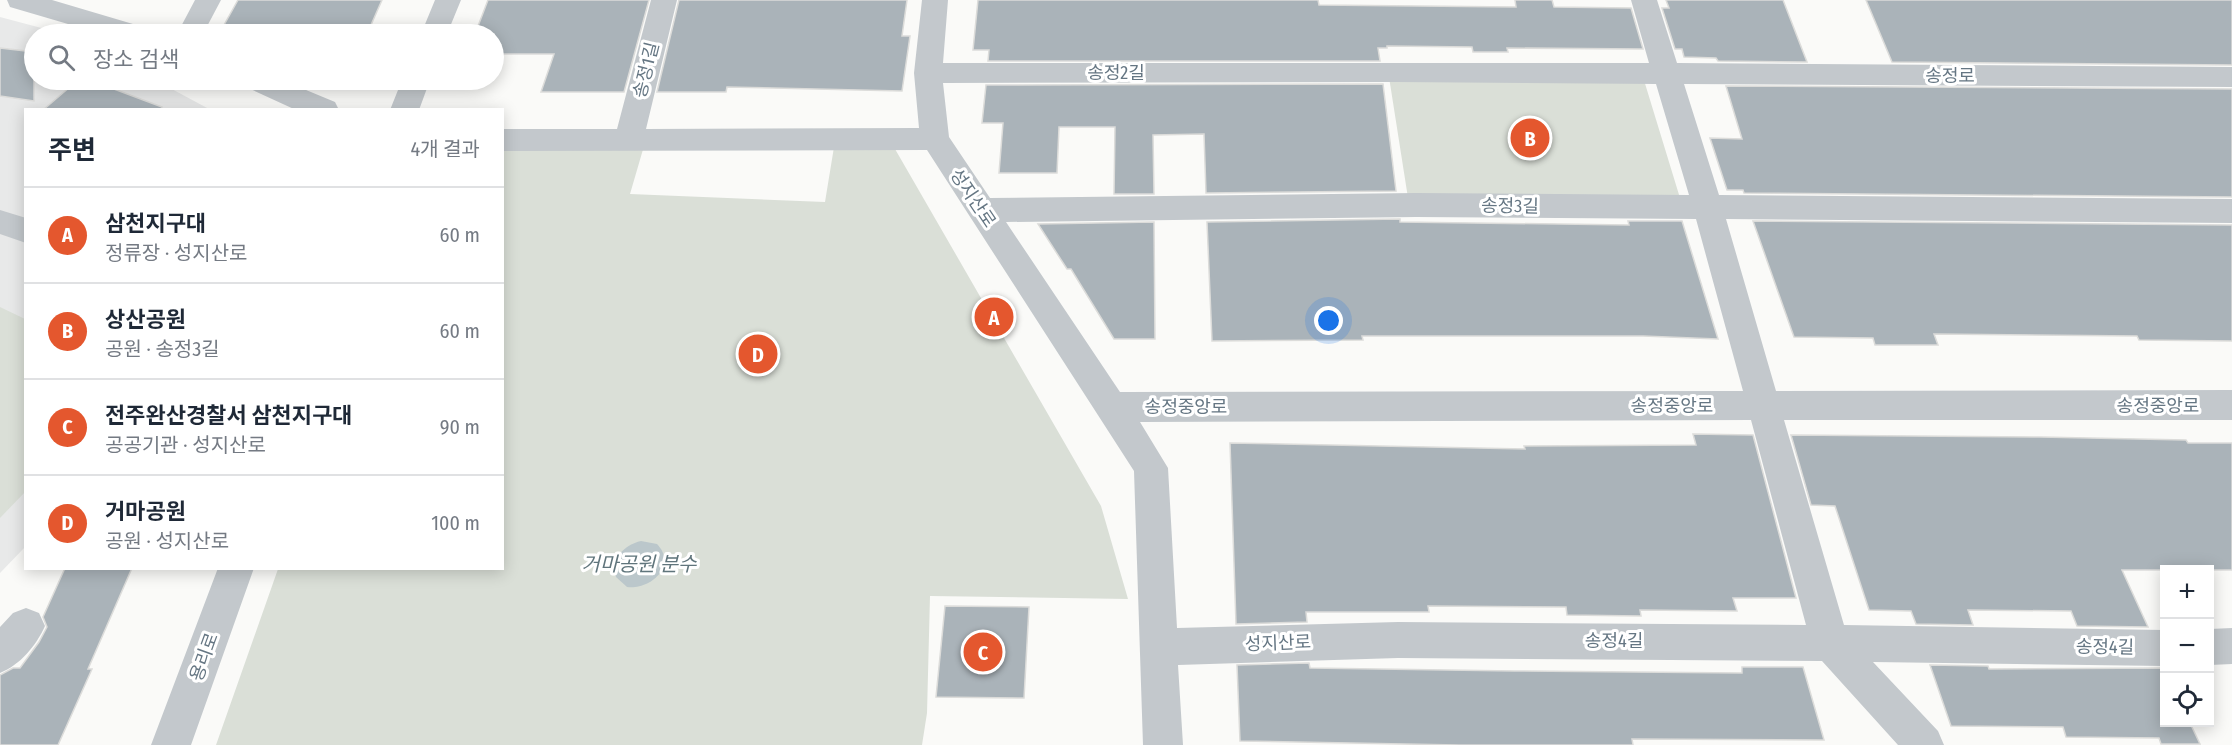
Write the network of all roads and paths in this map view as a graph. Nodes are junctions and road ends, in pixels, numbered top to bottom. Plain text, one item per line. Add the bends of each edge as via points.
1 (20, 0) edge
2 (208, 0) edge
3 (448, 0) edge
4 (664, 0) edge
5 (935, 0) edge
6 (1644, 0) edge
7 (100, 24) edge
8 (195, 24) edge
9 (438, 24) edge
10 (928, 73) junction
11 (1668, 74) junction
12 (2232, 76) edge
13 (279, 90) edge
14 (412, 90) edge
15 (320, 108) edge
16 (405, 108) edge
17 (629, 139) junction
18 (935, 139) junction
19 (504, 140) edge
20 (1708, 208) junction
21 (982, 210) junction
22 (2232, 211) edge
23 (0, 222) edge
24 (24, 230) edge
25 (2232, 405) edge
26 (1763, 406) junction
27 (1112, 407) junction
28 (235, 570) edge
29 (26, 626) dead end
30 (1398, 640) joint
31 (1830, 643) junction
32 (2232, 646) edge
33 (1158, 647) junction
34 (2214, 647) edge
35 (2160, 648) edge
36 (0, 655) edge
37 (171, 745) edge
38 (1163, 745) edge
39 (1924, 745) edge

1 - 7 street
2 - 8 street
3 - 9 street
4 - 17 street, 송정1길
5 - 10 street
6 - 11 street
10 - 11 street, 송정2길
10 - 18 street
11 - 12 street, 송정로
11 - 20 street
13 - 15 street
14 - 16 street
17 - 18 street
17 - 19 street
18 - 21 street, 성지산로
20 - 21 street, 송정3길 via 1311,205
20 - 22 street
20 - 26 street
21 - 27 street, 성지산로
23 - 24 street
25 - 26 street, 송정중앙로
26 - 27 street, 송정중앙로
26 - 31 street
27 - 33 street, 성지산로 via 1151,468
28 - 37 street, 용리로
29 - 36 street
30 - 31 street, 송정4길
30 - 33 street, 성지산로
31 - 35 street, 송정4길
31 - 39 street
32 - 34 street
33 - 38 street, 성지산로

